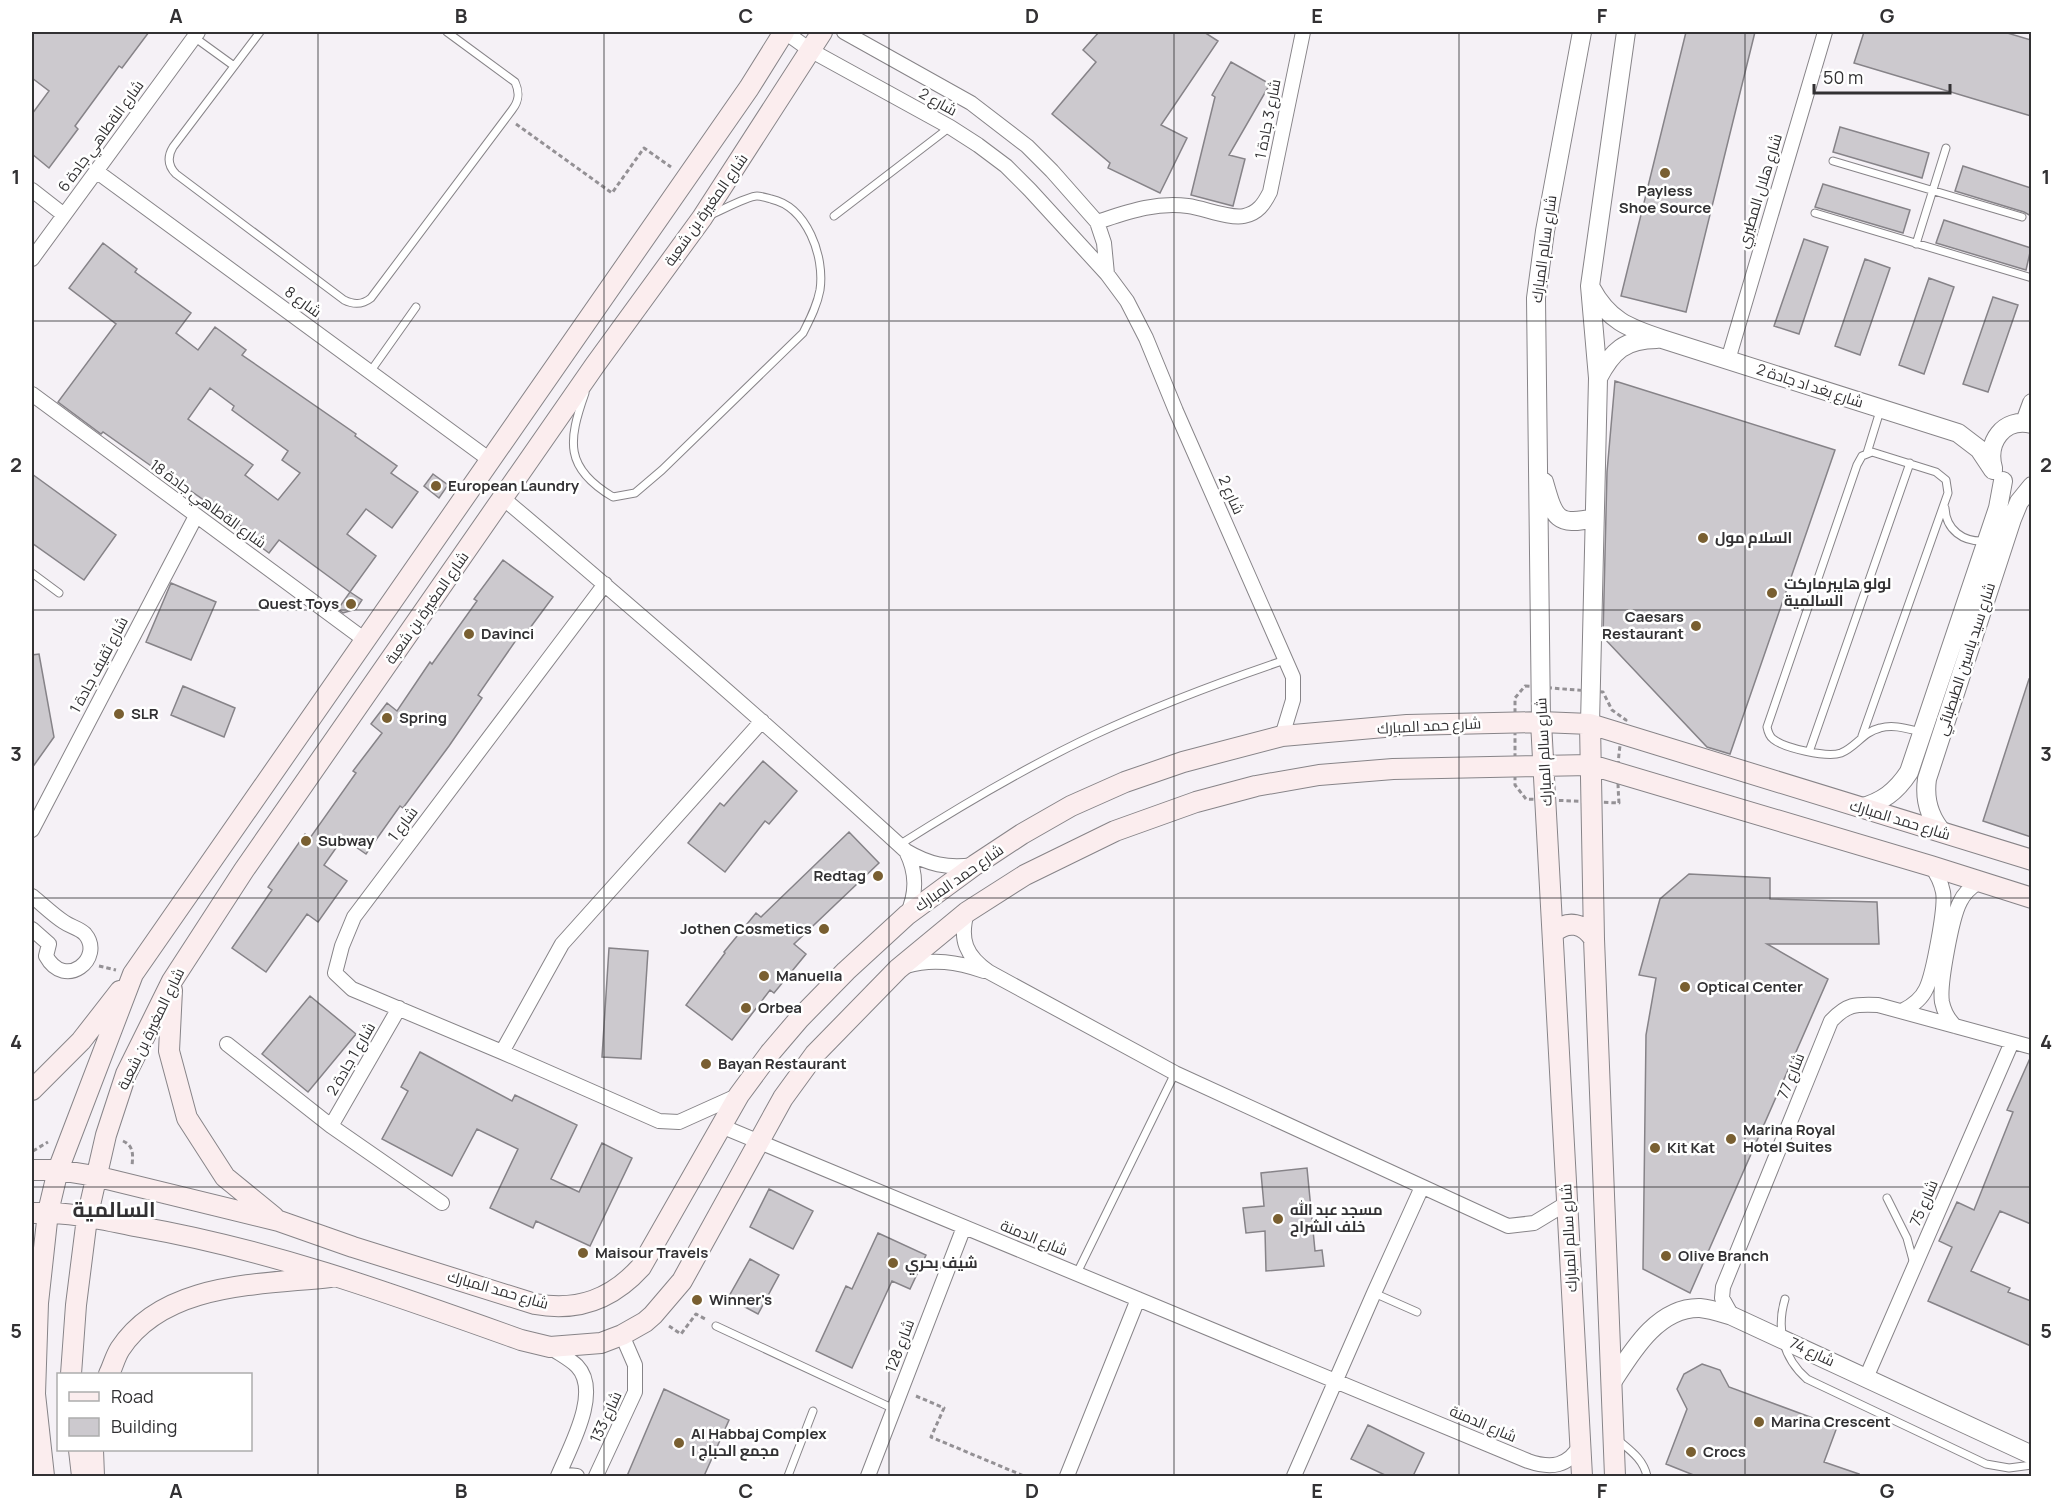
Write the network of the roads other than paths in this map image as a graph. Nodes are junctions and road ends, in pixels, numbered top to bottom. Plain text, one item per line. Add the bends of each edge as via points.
1 (260, 32) edge
2 (447, 32) edge
3 (785, 32) edge
4 (822, 32) edge
5 (844, 32) edge
6 (1302, 32) edge
7 (1582, 32) edge
8 (1626, 32) edge
9 (1825, 32) edge
10 (196, 34) edge
11 (810, 50) junction
12 (234, 66) junction
13 (950, 127) junction
14 (1946, 148) dead end
15 (1833, 161) dead end
16 (96, 171) junction
17 (32, 190) edge
18 (1932, 190) junction
19 (1815, 213) dead end
20 (64, 215) junction
21 (834, 216) dead end
22 (2022, 217) dead end
23 (702, 218) junction
24 (1097, 222) junction
25 (1916, 244) junction
26 (32, 259) edge
27 (1107, 274) junction
28 (2031, 278) edge
29 (1590, 286) junction
30 (416, 307) dead end
31 (1662, 339) junction
32 (1728, 360) junction
33 (595, 365) junction
34 (370, 372) junction
35 (1598, 378) junction
36 (32, 394) edge
37 (2031, 403) edge
38 (1881, 408) junction
39 (2028, 423) edge
40 (2002, 430) junction
41 (1958, 433) junction
42 (1866, 453) junction
43 (490, 460) junction
44 (1537, 461) junction
45 (1910, 463) junction
46 (1998, 476) junction
47 (2031, 486) edge
48 (504, 499) junction
49 (1946, 500) junction
50 (196, 516) junction
51 (1594, 518) junction
52 (1986, 541) junction
53 (32, 573) edge
54 (605, 584) junction
55 (59, 593) dead end
56 (365, 640) junction
57 (1285, 660) junction
58 (762, 721) junction
59 (1542, 722) junction
60 (1590, 724) junction
61 (1922, 732) junction
62 (1282, 736) junction
63 (1862, 736) junction
64 (1940, 739) junction
65 (1809, 752) junction
66 (1591, 765) junction
67 (1545, 766) junction
68 (1860, 808) junction
69 (32, 830) edge
70 (1943, 833) junction
71 (902, 848) junction
72 (2031, 860) edge
73 (975, 865) junction
74 (1931, 866) junction
75 (1979, 882) junction
76 (32, 896) edge
77 (2031, 898) edge
78 (968, 912) junction
79 (907, 915) junction
80 (32, 929) edge
81 (1554, 932) junction
82 (1594, 939) junction
83 (898, 969) junction
84 (989, 972) junction
85 (133, 974) junction
86 (172, 981) junction
87 (399, 1008) junction
88 (1902, 1011) junction
89 (1955, 1026) junction
90 (2013, 1042) junction
91 (227, 1044) dead end
92 (2031, 1047) edge
93 (502, 1052) junction
94 (1174, 1072) junction
95 (32, 1090) edge
96 (739, 1095) junction
97 (331, 1126) junction
98 (721, 1126) junction
99 (759, 1142) junction
100 (32, 1170) edge
101 (58, 1170) junction
102 (95, 1176) junction
103 (1422, 1187) junction
104 (1887, 1198) dead end
105 (442, 1203) dead end
106 (1567, 1203) junction
107 (40, 1213) edge
108 (87, 1218) junction
109 (279, 1221) junction
110 (964, 1227) junction
111 (1915, 1266) junction
112 (1077, 1273) junction
113 (341, 1276) junction
114 (1374, 1293) junction
115 (1138, 1299) junction
116 (1785, 1299) dead end
117 (1417, 1312) dead end
118 (1732, 1316) junction
119 (717, 1326) road end
120 (622, 1335) junction
121 (1782, 1338) junction
122 (550, 1347) junction
123 (71, 1373) edge
124 (109, 1373) edge
125 (1866, 1377) junction
126 (1335, 1380) junction
127 (1611, 1384) junction
128 (33, 1390) edge
129 (894, 1409) junction
130 (813, 1410) dead end
131 (1613, 1437) junction
132 (1581, 1444) junction
133 (78, 1451) edge
134 (93, 1451) edge
135 (2031, 1455) edge
136 (2031, 1465) edge
137 (559, 1475) edge
138 (45, 1476) edge
139 (82, 1476) edge
140 (94, 1476) edge
141 (577, 1476) edge
142 (596, 1476) edge
143 (788, 1476) edge
144 (868, 1476) edge
145 (1067, 1476) edge
146 (1294, 1476) edge
147 (1582, 1476) edge
148 (1616, 1476) edge
149 (1647, 1476) edge

1 - 12 lane
2 - 12 lane via 515,82 518,100 371,298 361,304 344,300 172,170 169,158 173,147
3 - 11 street, شارع 2
3 - 43 main road
4 - 11 main road, شارع المغيرة بن شعبة
5 - 24 street, شارع 2 via 971,103 999,124 1052,171
6 - 24 street, شارع 3 جادة 1 via 1272,184 1258,209 1239,217 1187,206 1156,206
7 - 44 street, شارع سالم المبارك via 1536,298
8 - 29 street
9 - 32 street, شارع هلال المطيري
10 - 12 lane
10 - 16 street, شارع الةطاهي جادة 6
11 - 13 street, شارع 2
11 - 23 main road, شارع المغيرة بن شعبة
13 - 21 lane
13 - 27 street, شارع 2 via 1006,166
14 - 18 lane
15 - 18 lane
16 - 20 street, شارع الةطاهي جادة 6
16 - 34 street, شارع 8
17 - 20 street
18 - 22 lane
18 - 25 lane
19 - 25 lane
20 - 26 street, شارع الةطاهي جادة 6
23 - 33 main road, شارع المغيرة بن شعبة
23 - 33 lane via 757,196 779,201 800,217 813,237 820,288 803,333 662,470 635,493 614,497 582,472 572,447 577,416
24 - 27 street, شارع 2
25 - 28 lane
27 - 57 street, شارع 2 via 1127,301 1146,338
29 - 31 street, شارع بغد اد جادة 2 via 1611,315 1626,326
29 - 35 street
30 - 34 lane
31 - 32 street, شارع بغد اد جادة 2
31 - 35 street, شارع بغد اد جادة 2 via 1641,339 1622,346 1607,360
32 - 38 street, شارع بغد اد جادة 2
33 - 48 main road, شارع المغيرة بن شعبة
34 - 43 street, شارع 8
35 - 51 street
36 - 50 street, شارع الةطاهي جادة 18
37 - 39 street
38 - 41 street, شارع بغد اد جادة 2
38 - 42 lane
39 - 40 street, شارع بغد اد جادة 2
40 - 41 street, شارع بغد اد جادة 2
40 - 46 street, شارع سيد ياسين الطبطبائي via 1990,453
41 - 46 street, شارع بغد اد جادة 2 via 1979,449
42 - 45 lane via 1877,452
42 - 65 lane via 1857,465 1768,722 1773,740
43 - 56 main road
44 - 51 street via 1557,516 1570,522
44 - 59 street, شارع سالم المبارك
45 - 49 lane via 1942,475 1948,486
45 - 65 lane
46 - 47 street via 2016,487
46 - 52 street, شارع سيد ياسين الطبطبائي via 1998,508
47 - 64 street, شارع سيد ياسين الطبطبائي via 2015,510
48 - 54 street
48 - 86 main road, شارع المغيرة بن شعبة via 244,870
49 - 52 lane via 1944,511 1955,532 1964,538
49 - 63 lane
50 - 56 street, شارع الةطاهي جادة 18
50 - 69 street, شارع ثقيف جادة 1
51 - 60 street
52 - 61 street, شارع سيد ياسين الطبطبائي
53 - 55 lane
54 - 58 street
54 - 87 street, شارع 1 via 354,917 335,973 352,989
56 - 85 main road
57 - 62 street, شارع 2 via 1294,688
57 - 71 lane via 1190,694 1094,735 995,786
58 - 71 street
58 - 93 street via 562,944
59 - 60 main road, شارع حمد المبارك
59 - 62 main road, شارع حمد المبارك via 1407,725
59 - 67 main road, شارع سالم المبارك
60 - 66 main road
60 - 68 main road, شارع حمد المبارك
61 - 63 lane via 1886,726
61 - 64 street
61 - 68 street, شارع سيد ياسين الطبطبائي via 1902,783 1883,799
62 - 73 main road, شارع حمد المبارك via 1125,782 1071,806
63 - 65 lane via 1842,752
64 - 70 street, شارع سيد ياسين الطبطبائي via 1927,779 1926,796 1933,820
66 - 67 main road
66 - 74 main road
66 - 82 main road
67 - 78 main road via 1393,769 1319,775 1256,786 1115,831 1025,875
67 - 81 main road, شارع سالم المبارك
68 - 70 main road, شارع حمد المبارك
70 - 72 main road, شارع حمد المبارك
71 - 73 street via 932,864
71 - 79 street via 913,869 915,888
73 - 79 main road, شارع حمد المبارك
74 - 75 main road
74 - 88 street via 1944,893 1943,912 1926,989
75 - 77 main road
75 - 89 street via 1965,893 1957,909 1942,988 1942,1005
76 - 80 street via 86,936 90,955 78,969 59,970 46,956 49,944
78 - 83 main road
78 - 84 street via 964,926 966,946 977,964
79 - 96 main road, شارع حمد المبارك via 799,1019
81 - 82 main road via 1566,924 1579,925
81 - 106 main road, شارع سالم المبارك
82 - 127 main road
83 - 84 street via 944,960
83 - 99 main road via 815,1054 783,1098
84 - 94 street
85 - 95 main road via 81,1041
85 - 101 main road
86 - 102 main road, شارع المغيرة بن شعبة via 126,1074
86 - 109 main road via 169,1051 187,1118 225,1177
87 - 93 street, شارع 1
87 - 97 street, شارع 1 جادة 2
88 - 89 street, شارع 77
88 - 118 street, شارع 77 via 1856,1004 1841,1010 1831,1021 1723,1287 1722,1298
89 - 90 street, شارع 77
90 - 92 street, شارع 77
90 - 111 street, شارع 75
91 - 97 street
93 - 96 street, شارع 1 via 668,1123 679,1122
94 - 103 street
94 - 112 lane
96 - 98 main road, شارع حمد المبارك
97 - 105 street
98 - 99 street, شارع الدمنة
98 - 109 main road, شارع حمد المبارك via 641,1267 612,1292 585,1303 550,1307 520,1300
99 - 110 street, شارع الدمنة
99 - 120 main road via 682,1281 653,1315
100 - 101 main road
101 - 102 main road
101 - 107 main road
102 - 108 main road
102 - 109 main road, شارع حمد المبارك
103 - 106 street via 1508,1226 1534,1223
103 - 114 street
104 - 111 lane via 1907,1238
106 - 132 main road, شارع سالم المبارك
107 - 108 main road
107 - 128 main road
108 - 113 main road via 191,1236
108 - 123 main road
110 - 112 street, شارع الدمنة
110 - 129 street, شارع 128
111 - 125 street, شارع 75
112 - 115 street, شارع الدمنة
113 - 122 main road
113 - 124 main road via 224,1288 184,1299 148,1318 120,1349
114 - 117 lane
114 - 126 street
115 - 126 street, شارع الدمنة
115 - 145 street
116 - 121 lane
118 - 121 street, شارع 74
118 - 127 street, شارع 74 via 1698,1308 1667,1318 1641,1340
119 - 129 lane
120 - 122 main road via 601,1343
120 - 142 street, شارع 133 via 634,1365 635,1392
121 - 125 street, شارع 74
121 - 136 lane via 1792,1363 1816,1384 1986,1464 2009,1468
122 - 137 street, شارع 133 via 578,1366 587,1395
125 - 135 street, شارع 74
126 - 132 street, شارع الدمنة via 1537,1464 1563,1463
126 - 146 street
127 - 131 main road
128 - 138 main road
129 - 144 street, شارع 128
130 - 143 lane
131 - 148 main road
131 - 149 lane via 1640,1459
132 - 147 main road, شارع سالم المبارك
133 - 139 main road
134 - 140 main road
137 - 141 street, شارع 133

